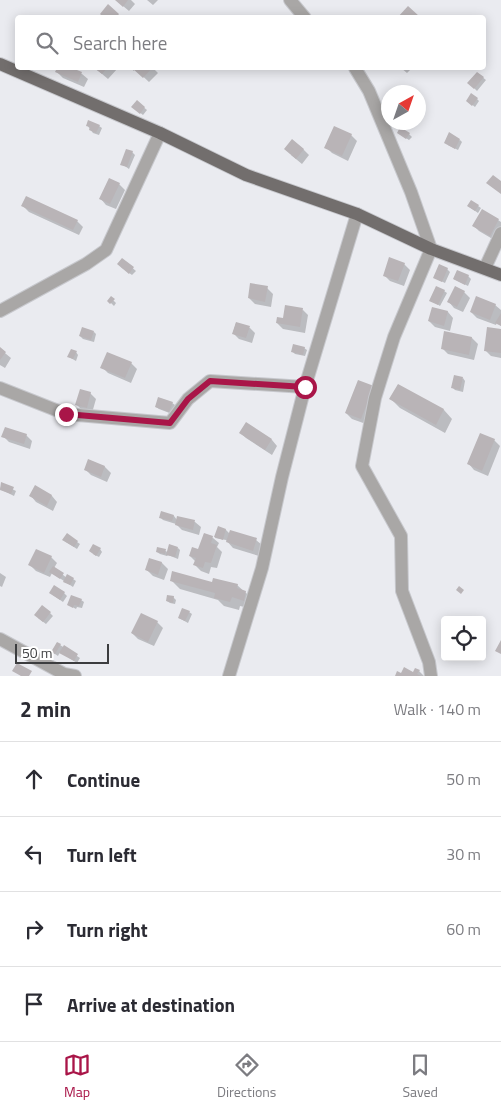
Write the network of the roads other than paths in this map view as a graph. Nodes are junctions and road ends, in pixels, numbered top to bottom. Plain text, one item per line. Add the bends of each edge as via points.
1 (290, 0) edge
2 (302, 15) edge
3 (0, 64) edge
4 (356, 70) edge
5 (160, 133) junction
6 (357, 214) junction
7 (501, 233) edge
8 (431, 249) junction
9 (485, 268) junction
10 (501, 275) edge
11 (0, 311) edge
12 (305, 387) junction
13 (0, 388) edge
14 (0, 639) edge
15 (75, 676) edge
16 (229, 676) edge
17 (431, 676) edge

1 - 2 street
3 - 5 main road
4 - 8 street via 368,91
5 - 6 main road via 246,175
5 - 11 street via 106,250
6 - 8 main road
6 - 12 street
7 - 9 street
8 - 9 main road
8 - 17 street via 394,337 380,381 362,466 401,536 402,591 430,662
9 - 10 main road
12 - 13 street via 210,381 188,399 170,423 66,414
12 - 16 street via 262,568
14 - 15 street via 64,674

